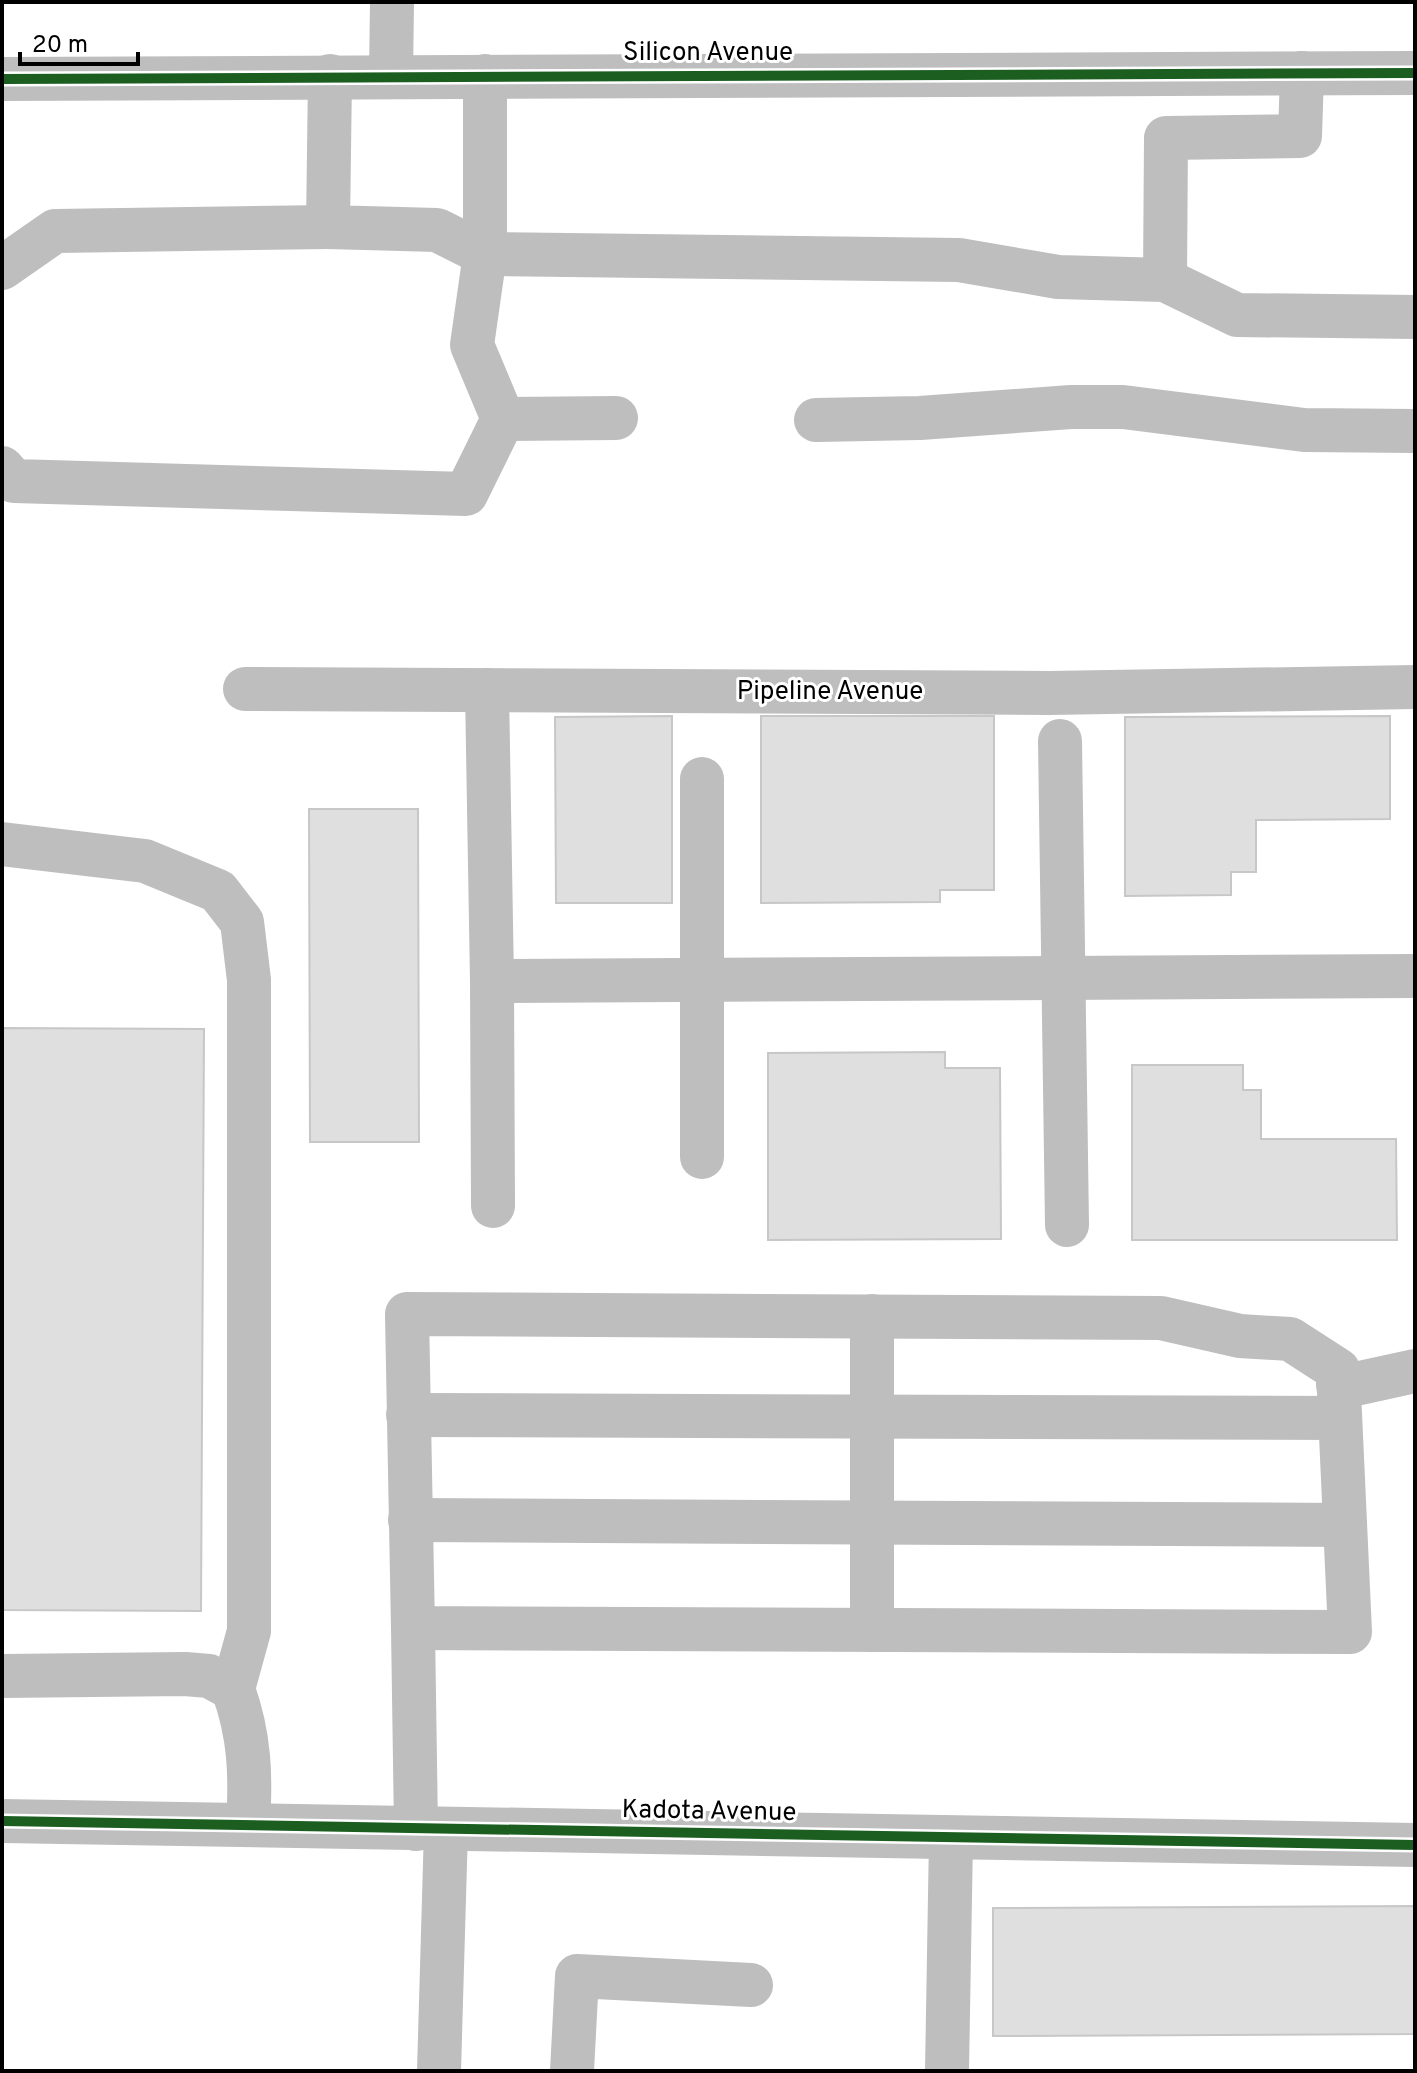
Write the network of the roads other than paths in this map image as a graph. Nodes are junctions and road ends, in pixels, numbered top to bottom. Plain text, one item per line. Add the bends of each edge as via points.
1 (392, 2) edge
2 (1302, 73) junction
3 (1415, 73) edge
4 (391, 75) junction
5 (330, 76) junction
6 (485, 76) junction
7 (2, 79) edge
8 (328, 227) junction
9 (485, 254) junction
10 (2, 268) edge
11 (1165, 280) junction
12 (1415, 317) edge
13 (616, 418) dead end
14 (503, 419) junction
15 (816, 420) dead end
16 (1415, 431) edge
17 (2, 468) edge
18 (1415, 687) edge
19 (245, 689) dead end
20 (487, 690) junction
21 (1060, 741) dead end
22 (702, 779) dead end
23 (2, 844) edge
24 (1415, 976) edge
25 (1064, 977) junction
26 (702, 980) junction
27 (492, 981) junction
28 (702, 1157) dead end
29 (493, 1206) dead end
30 (1067, 1225) dead end
31 (872, 1316) junction
32 (1415, 1371) edge
33 (1339, 1401) junction
34 (408, 1415) junction
35 (872, 1416) junction
36 (410, 1520) junction
37 (872, 1522) junction
38 (1345, 1525) junction
39 (413, 1628) junction
40 (872, 1630) junction
41 (2, 1676) edge
42 (233, 1689) junction
43 (2, 1821) edge
44 (248, 1825) junction
45 (431, 1829) junction
46 (951, 1838) junction
47 (1415, 1845) edge
48 (751, 1985) dead end
49 (439, 2071) edge
50 (572, 2071) edge
51 (947, 2071) edge

1 - 4 street
2 - 3 street, Silicon Avenue
2 - 6 street, Silicon Avenue
2 - 11 street via 1300,136 1166,138
4 - 5 street, Silicon Avenue
4 - 6 street, Silicon Avenue
5 - 7 street, Silicon Avenue
5 - 8 street
6 - 9 street
8 - 9 street via 437,230
8 - 10 street via 55,231
9 - 11 street via 959,260 1058,277
9 - 14 street via 472,345
11 - 12 street via 1237,315
13 - 14 street
14 - 17 street via 466,494 14,481
15 - 16 street via 1123,407 1304,430
18 - 20 street, Pipeline Avenue via 1049,693
19 - 20 street, Pipeline Avenue
20 - 27 street
21 - 25 street
22 - 26 street
23 - 42 street via 145,861 218,891 242,922 249,995 249,1631
24 - 25 street
25 - 26 street
25 - 30 street
26 - 27 street
26 - 28 street
27 - 29 street
31 - 33 street via 1161,1318 1240,1336 1290,1339 1338,1370
31 - 34 street via 407,1314
31 - 35 street
32 - 33 street via 1360,1383
33 - 35 street
33 - 38 street
34 - 35 street
34 - 36 street
35 - 37 street
36 - 37 street
36 - 39 street
37 - 38 street
37 - 40 street
38 - 40 street via 1350,1632
39 - 40 street
39 - 45 street
41 - 42 street via 185,1674 209,1676
42 - 44 street via 245,1722 251,1776
43 - 44 street, Kadota Avenue
44 - 45 street, Kadota Avenue
45 - 46 street, Kadota Avenue
45 - 49 street
46 - 47 street, Kadota Avenue
46 - 51 street
48 - 50 street via 577,1976

